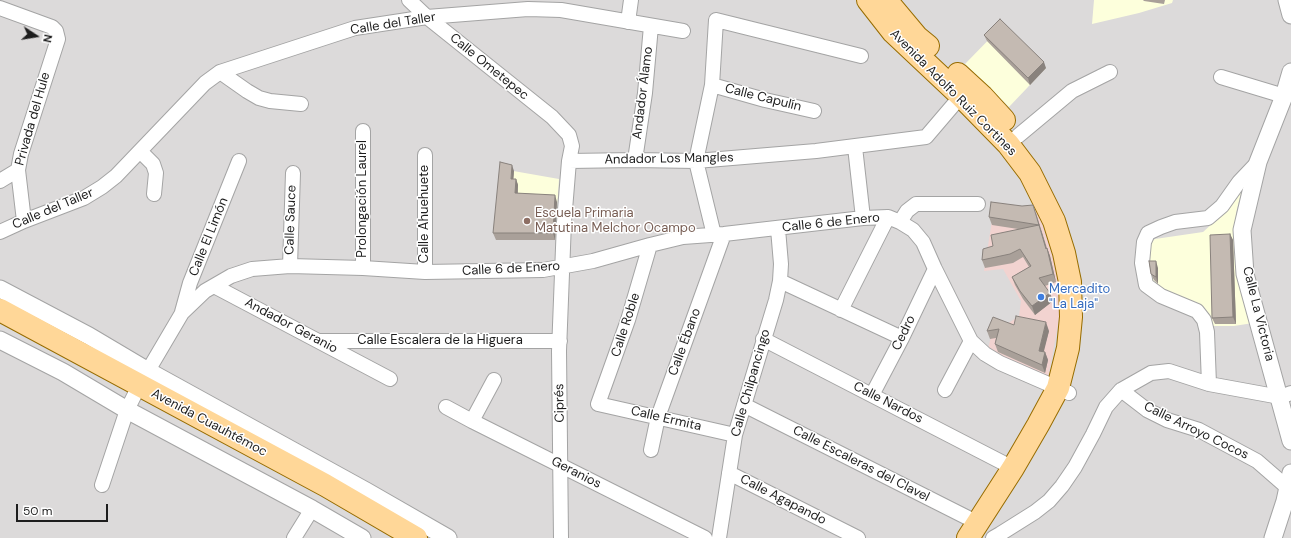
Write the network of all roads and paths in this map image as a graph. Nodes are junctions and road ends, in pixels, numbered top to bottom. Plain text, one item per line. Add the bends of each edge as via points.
1 (409, 0) edge
2 (631, 0) edge
3 (868, 0) edge
4 (886, 0) edge
5 (1287, 0) edge
6 (0, 8) edge
7 (1291, 15) edge
8 (427, 17) junction
9 (628, 22) junction
10 (651, 26) junction
11 (683, 31) dead end
12 (861, 56) dead end
13 (220, 72) junction
14 (1110, 72) dead end
15 (1291, 72) edge
16 (1221, 77) dead end
17 (712, 85) junction
18 (961, 96) junction
19 (1288, 97) edge
20 (301, 104) dead end
21 (814, 111) dead end
22 (363, 131) dead end
23 (569, 135) joint
24 (1018, 136) junction
25 (855, 147) junction
26 (140, 151) junction
27 (425, 155) dead end
28 (635, 160) junction
29 (569, 161) junction
30 (696, 161) junction
31 (239, 162) dead end
32 (1258, 162) junction
33 (18, 170) junction
34 (293, 173) dead end
35 (0, 181) edge
36 (154, 194) dead end
37 (978, 204) dead end
38 (863, 218) junction
39 (894, 219) junction
40 (24, 221) junction
41 (778, 229) junction
42 (0, 232) edge
43 (719, 235) junction
44 (650, 245) junction
45 (290, 266) junction
46 (563, 267) junction
47 (363, 268) junction
48 (935, 269) junction
49 (425, 272) junction
50 (780, 281) junction
51 (214, 286) junction
52 (0, 289) edge
53 (0, 310) edge
54 (841, 310) junction
55 (182, 313) junction
56 (0, 325) edge
57 (902, 338) junction
58 (763, 339) junction
59 (0, 340) edge
60 (560, 340) junction
61 (320, 341) junction
62 (971, 341) junction
63 (390, 379) dead end
64 (494, 380) dead end
65 (1209, 384) junction
66 (945, 390) dead end
67 (1063, 390) junction
68 (1122, 390) junction
69 (137, 391) junction
70 (872, 395) junction
71 (1285, 395) edge
72 (598, 404) joint
73 (744, 405) junction
74 (446, 407) dead end
75 (658, 417) junction
76 (472, 421) junction
77 (734, 435) junction
78 (1291, 441) edge
79 (651, 450) dead end
80 (560, 465) junction
81 (1013, 468) junction
82 (729, 473) junction
83 (102, 485) dead end
84 (366, 491) junction
85 (1289, 492) edge
86 (312, 509) junction
87 (386, 529) edge
88 (980, 534) edge
89 (294, 538) edge
90 (362, 538) edge
91 (416, 538) edge
92 (448, 538) edge
93 (561, 538) edge
94 (705, 538) edge
95 (719, 538) edge
96 (858, 538) edge
97 (1273, 538) edge

1 - 8 street, Calle Ometepec
2 - 9 street
3 - 18 main road, Avenida Adolfo Ruiz Cortines via 893,32
4 - 24 main road, Avenida Adolfo Ruiz Cortines via 917,37 982,96
5 - 7 street
6 - 33 street, Privada del Hule via 52,27 58,39
8 - 9 street, Calle del Taller via 528,9 562,10
8 - 13 street, Calle del Taller via 355,28
8 - 23 street, Calle Ometepec via 552,117
9 - 10 street, Calle del Taller
10 - 11 street, Calle del Taller
10 - 28 street, Andador Álamo
12 - 17 street via 716,20
13 - 20 street via 259,98
13 - 26 street, Calle del Taller via 205,83
14 - 24 street via 1072,92
15 - 19 street, Calle La Victoria
16 - 19 street
17 - 21 street, Calle Capulín
17 - 30 street
18 - 25 street, Andador Los Mangles via 926,137
18 - 67 main road, Avenida Adolfo Ruiz Cortines via 1008,144 1030,173 1054,221 1070,282 1071,317
19 - 32 street, Calle La Victoria
22 - 47 street, Prolongación Laurel
23 - 29 street, Ciprés via 572,146
24 - 67 main road, Avenida Adolfo Ruiz Cortines via 1042,169 1063,211 1076,252 1081,283 1078,353
25 - 30 street, Andador Los Mangles
25 - 38 street
26 - 36 street via 153,164 156,173
26 - 40 street, Calle del Taller via 102,188 84,198
27 - 49 street, Calle Ahuehuete
28 - 29 street, Andador Los Mangles
28 - 30 street, Andador Los Mangles
29 - 46 street, Ciprés
30 - 43 street
31 - 55 street, Calle El Limón via 190,283
32 - 65 street via 1239,182 1222,206 1208,218 1175,222 1160,227 1148,233 1144,242 1142,263 1146,285 1161,296 1197,310 1204,320 1207,332
32 - 71 street, Calle La Victoria via 1242,230 1246,274
33 - 35 street
33 - 40 street, Privada del Hule
34 - 45 street, Calle Sauce
37 - 39 street via 916,204
38 - 39 street, Calle 6 de Enero
38 - 41 street, Calle 6 de Enero
39 - 48 street via 913,230 923,242
39 - 54 street
40 - 42 street, Calle del Taller
41 - 43 street, Calle 6 de Enero
41 - 50 street, Calle Chilpancingo
43 - 44 street, Calle 6 de Enero via 683,237
43 - 75 street, Calle Ébano
44 - 46 street, Calle 6 de Enero
44 - 72 street, Calle Roble via 628,320
45 - 47 street, Calle 6 de Enero
45 - 51 street, Calle 6 de Enero via 252,269 231,276
46 - 49 street, Calle 6 de Enero via 542,270
46 - 60 street, Ciprés
47 - 49 street, Calle 6 de Enero
48 - 57 street, Cedro
48 - 62 street
50 - 54 street
50 - 58 street, Calle Chilpancingo
51 - 55 street, Calle 6 de Enero
51 - 61 street, Andador Geranio
52 - 69 street via 89,336
53 - 69 main road, Avenida Cuauhtémoc
54 - 57 street
55 - 69 street, Calle 6 de Enero
56 - 69 main road, Avenida Cuauhtémoc
57 - 70 street, Cedro
58 - 70 street, Calle Nardos
58 - 73 street, Calle Chilpancingo
59 - 69 street via 64,372
60 - 61 street, Calle Escalera de la Higuera
60 - 80 street, Ciprés
61 - 63 street, Andador Geranio
62 - 66 street
62 - 67 street via 1000,363
64 - 76 street
65 - 68 street via 1169,371 1151,373
65 - 71 street
67 - 81 main road, Avenida Adolfo Ruiz Cortines via 1038,425
67 - 88 main road, Avenida Adolfo Ruiz Cortines via 1052,428
68 - 85 street, Calle Arroyo Cocos via 1147,410 1167,420 1199,430 1257,461
68 - 88 street via 1106,407 1062,486 1049,501 1000,534
69 - 83 street, Calle 6 de Enero
69 - 84 street
69 - 86 street
69 - 87 main road, Avenida Cuauhtémoc via 320,497
70 - 81 street, Calle Nardos
71 - 78 street, Calle La Victoria
72 - 75 street, Calle Ermita
73 - 77 street, Calle Chilpancingo
73 - 88 street, Calle Escaleras del Clavel
74 - 76 street, Geranios
75 - 77 street, Calle Ermita
75 - 79 street, Calle Ébano
76 - 80 street, Geranios
77 - 82 street, Calle Chilpancingo
80 - 93 street, Ciprés
80 - 94 street, Geranios
81 - 88 main road, Avenida Adolfo Ruiz Cortines
82 - 95 street, Calle Chilpancingo
82 - 96 street, Calle Agapando
84 - 87 main road
84 - 92 street
85 - 97 street
86 - 89 street
86 - 90 street
87 - 91 main road, Avenida Cuauhtémoc

